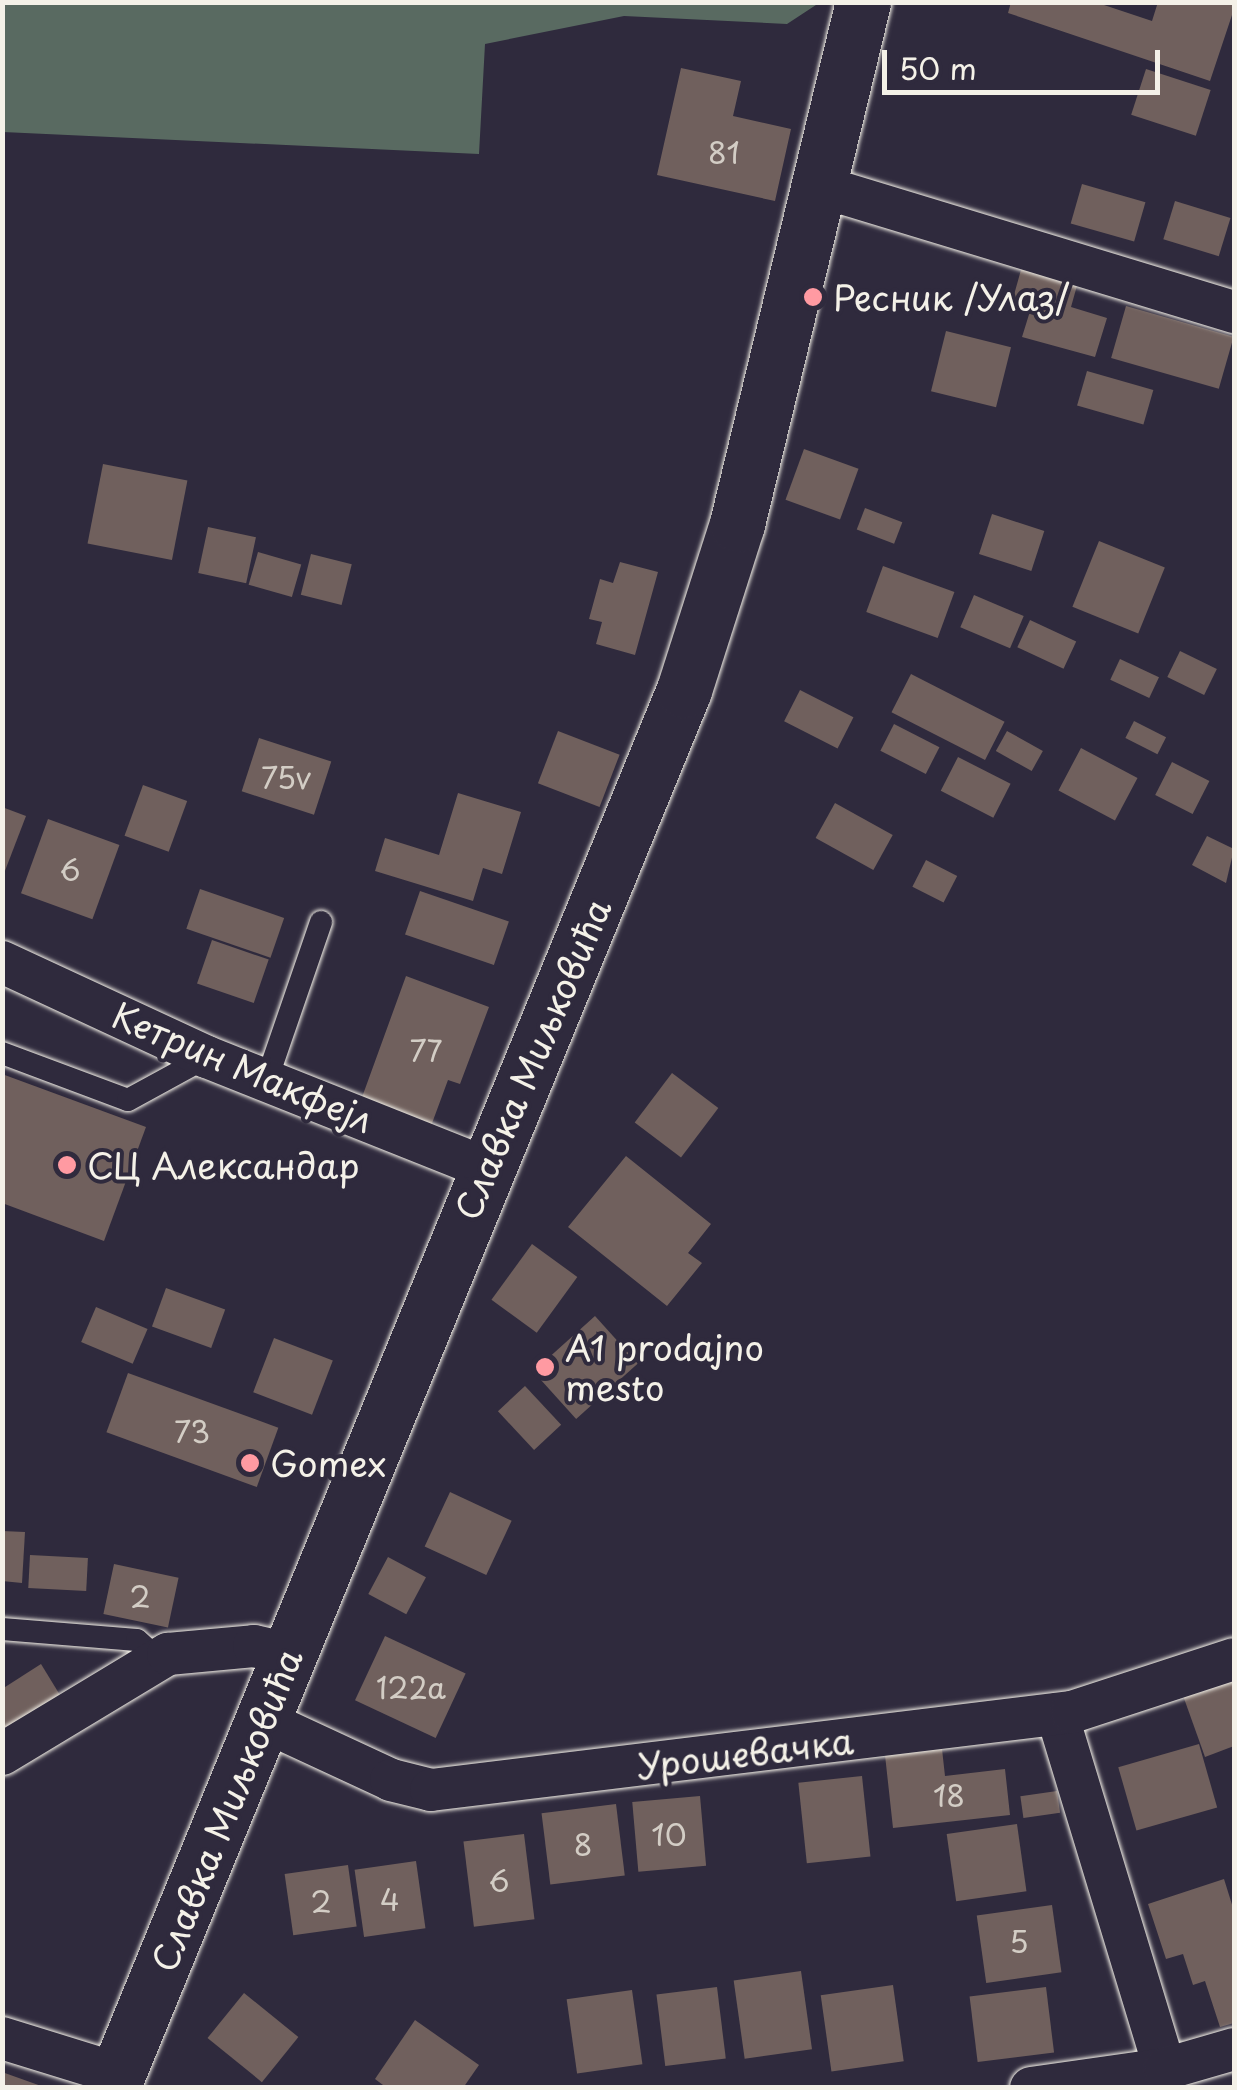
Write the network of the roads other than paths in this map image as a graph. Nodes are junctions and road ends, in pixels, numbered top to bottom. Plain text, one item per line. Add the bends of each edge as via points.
1 (862, 2) edge
2 (818, 186) junction
3 (1234, 312) edge
4 (321, 922) dead end
5 (2, 962) edge
6 (2, 1053) edge
7 (207, 1057) junction
8 (267, 1079) junction
9 (486, 1168) junction
10 (2, 1629) edge
11 (290, 1654) junction
12 (1234, 1659) edge
13 (159, 1660) junction
14 (1057, 1714) junction
15 (262, 1720) junction
16 (2, 1754) edge
17 (2, 2038) edge
18 (1234, 2049) edge
19 (1167, 2078) edge
20 (115, 2081) edge
21 (1031, 2088) edge

1 - 2 street, Славка Миљковића
2 - 3 street
2 - 9 street, Славка Миљковића via 732,542 684,690
4 - 8 lane
5 - 7 street, Кетрин Макфејл
6 - 7 lane via 128,1100
7 - 8 street, Кетрин Макфејл
8 - 9 street, Кетрин Макфејл
9 - 11 street, Славка Миљковића
10 - 13 lane via 136,1640
11 - 13 street via 197,1648
11 - 15 street, Славка Миљковића
12 - 14 street, Урошевачка
13 - 16 street
14 - 15 street, Урошевачка via 430,1790 390,1780
14 - 19 street
15 - 20 street, Славка Миљковића
17 - 20 street
18 - 19 street
19 - 21 street

